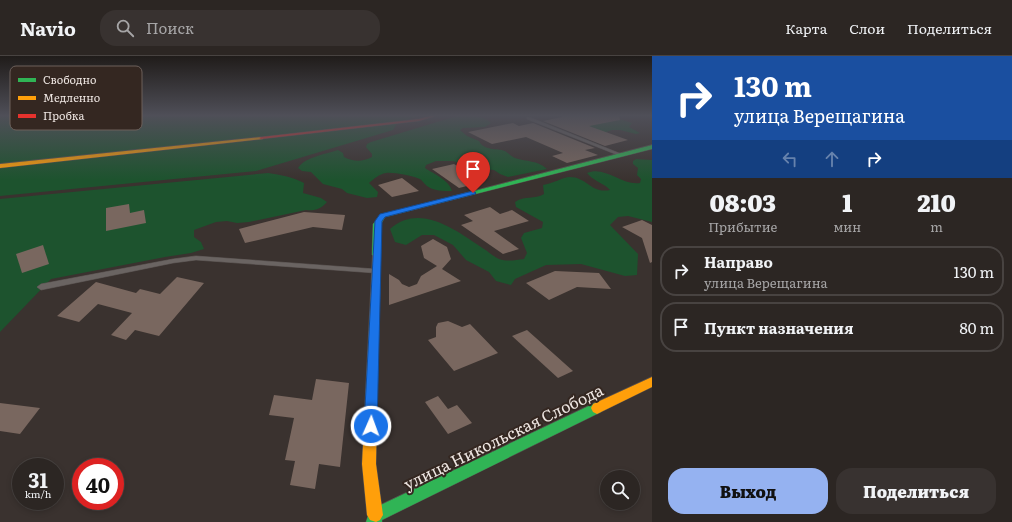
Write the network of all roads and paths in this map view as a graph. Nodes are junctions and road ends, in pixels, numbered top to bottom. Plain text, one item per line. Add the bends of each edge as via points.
1 (271, 137) edge
2 (576, 137) edge
3 (652, 147) edge
4 (622, 155) junction
5 (0, 166) edge
6 (376, 271) junction
7 (41, 287) dead end
8 (652, 382) edge
9 (374, 518) edge

1 - 5 street
2 - 4 lane
3 - 4 street
4 - 6 street via 383,216 377,224
6 - 7 lane via 196,258
6 - 9 street via 369,464
8 - 9 street, улица Никольская Слобода

